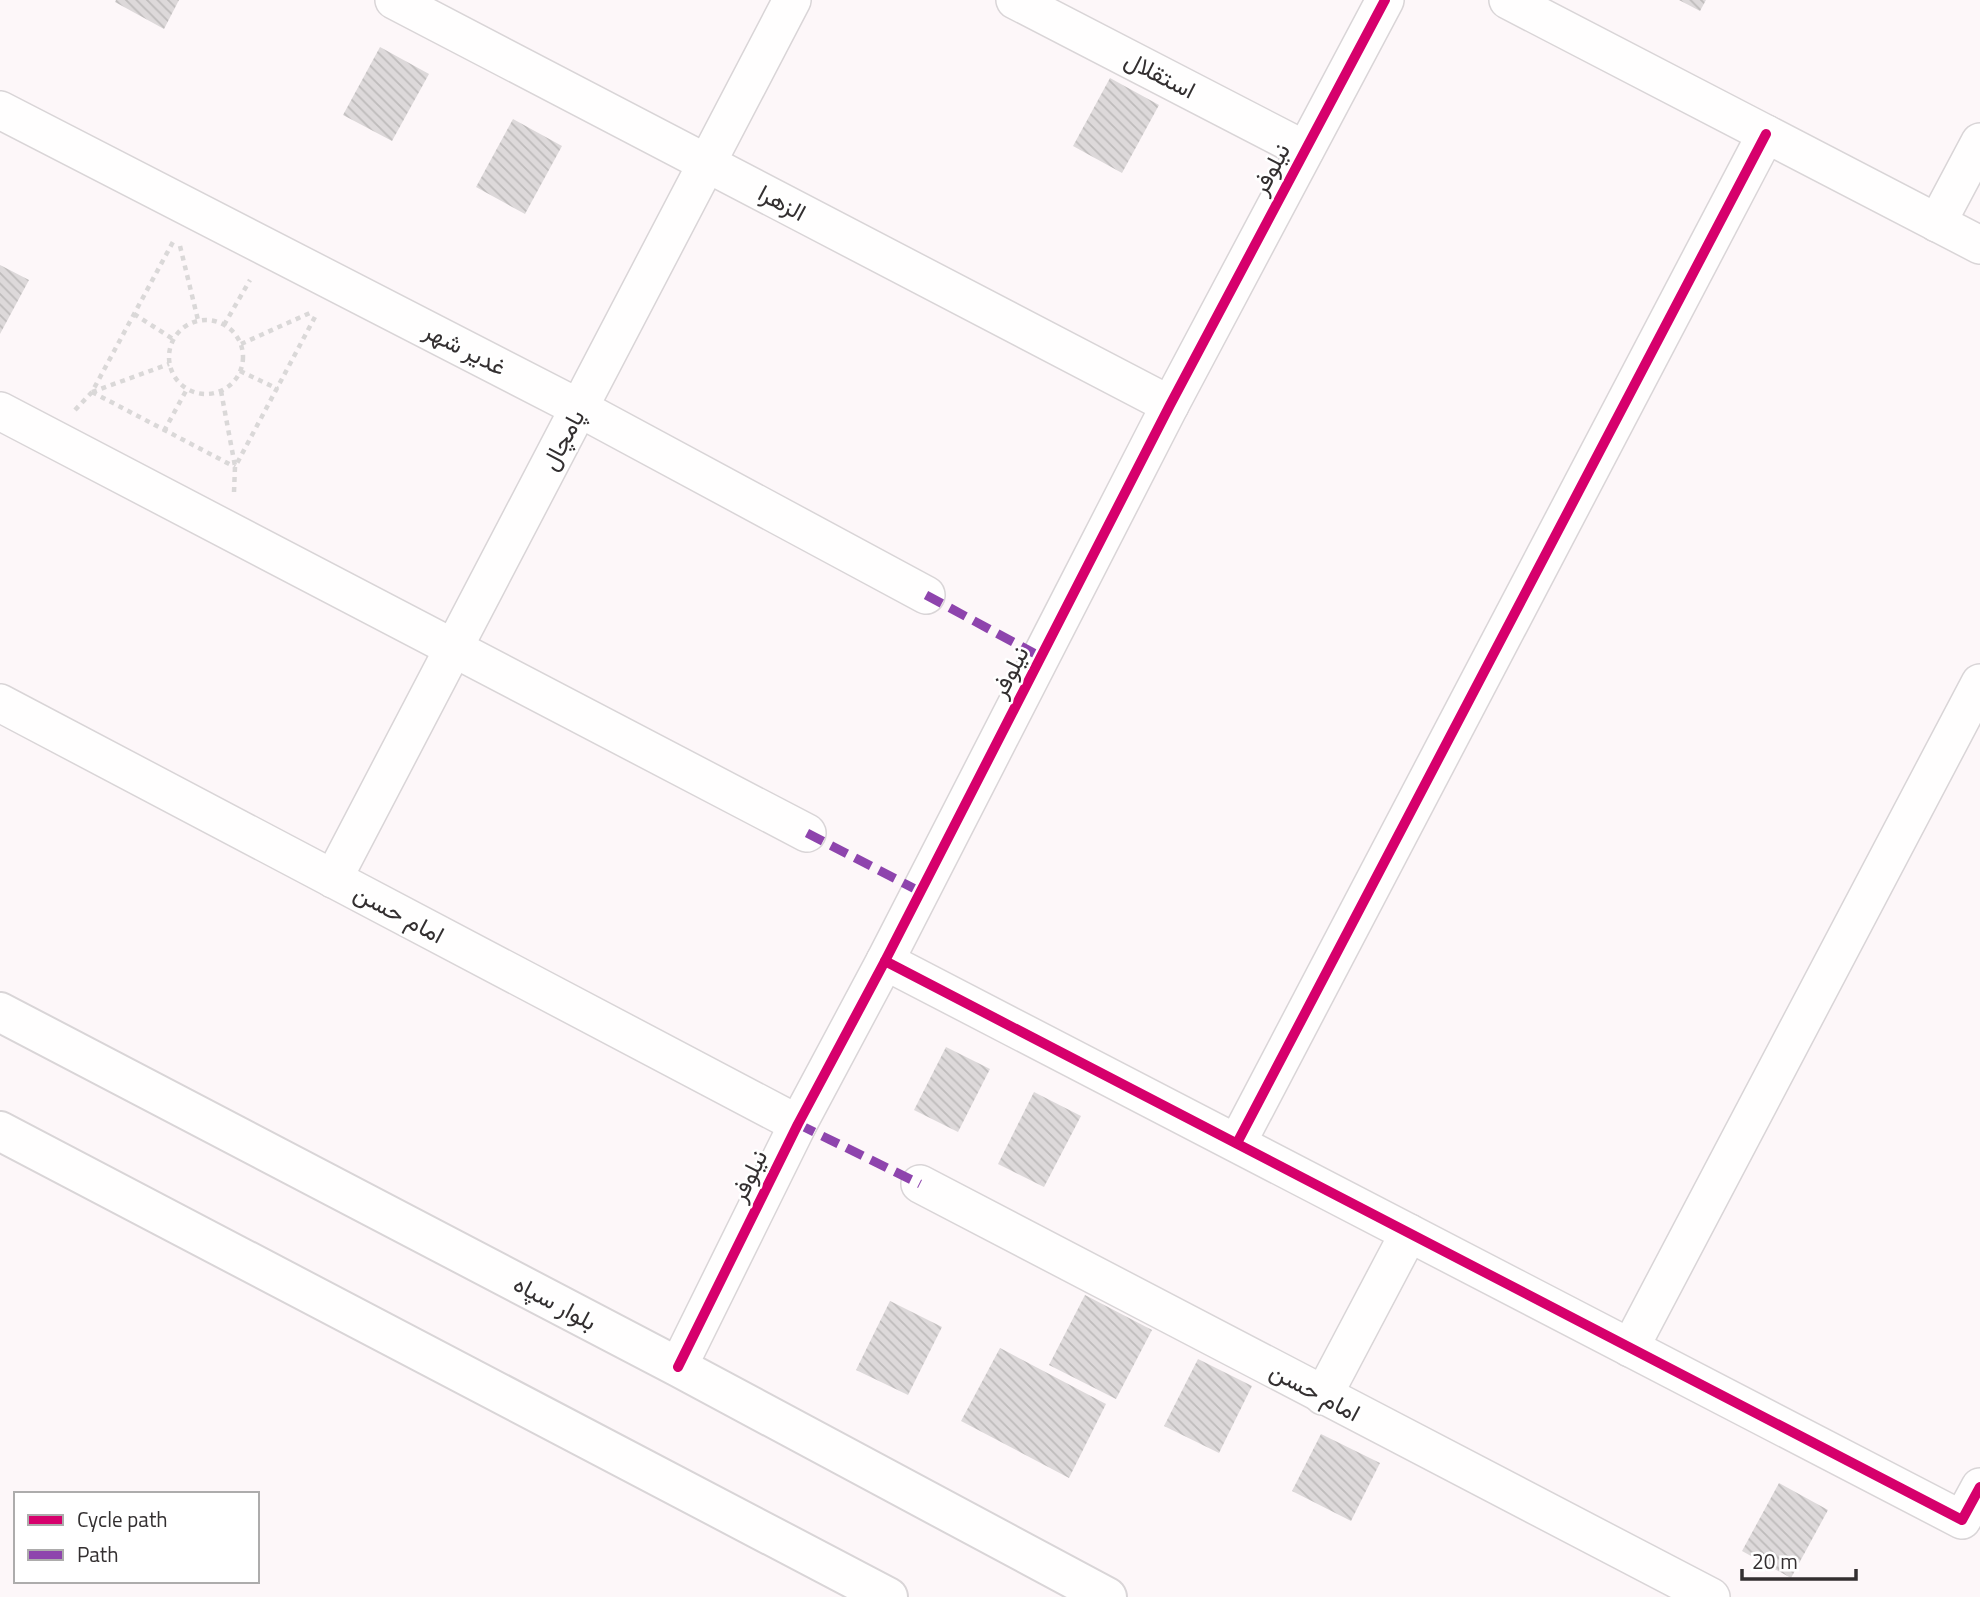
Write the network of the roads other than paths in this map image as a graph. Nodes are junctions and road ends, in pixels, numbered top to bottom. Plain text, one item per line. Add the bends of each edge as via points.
1 (394, 0) edge
2 (792, 0) edge
3 (1015, 0) edge
4 (1385, 0) edge
5 (1508, 0) edge
6 (0, 110) edge
7 (1766, 134) junction
8 (1980, 142) edge
9 (1306, 150) junction
10 (707, 164) junction
11 (1937, 223) junction
12 (1980, 245) edge
13 (1170, 405) junction
14 (579, 408) junction
15 (0, 411) edge
16 (926, 595) dead end
17 (454, 648) junction
18 (1980, 683) edge
19 (0, 703) edge
20 (807, 833) dead end
21 (333, 879) junction
22 (885, 961) junction
23 (0, 1012) edge
24 (798, 1124) junction
25 (0, 1131) edge
26 (1237, 1143) junction
27 (920, 1184) dead end
28 (1409, 1233) junction
29 (1630, 1348) junction
30 (678, 1367) junction
31 (1324, 1396) junction
32 (1980, 1487) edge
33 (888, 1597) edge
34 (1107, 1597) edge
35 (1711, 1597) edge

1 - 10 street, الزهرا
2 - 10 street, پامچال
3 - 9 street, استقلال
4 - 9 street, نیلوفر
5 - 7 street
6 - 14 street, غدیر شهر
7 - 11 street
7 - 26 street
8 - 11 street
9 - 13 street, نیلوفر
10 - 13 street, الزهرا
10 - 14 street, پامچال
11 - 12 street
13 - 22 street, نیلوفر
14 - 16 street, غدیر شهر
14 - 17 street, پامچال
15 - 17 street
17 - 20 street
17 - 21 street, پامچال
18 - 29 street
19 - 21 street, امام حسن
21 - 24 street, امام حسن
22 - 24 street, نیلوفر
22 - 26 street
23 - 30 main road, بلوار سپاه
24 - 30 street, نیلوفر
25 - 33 main road
26 - 28 street
27 - 31 street, امام حسن
28 - 29 street
28 - 31 street
29 - 32 street via 1962,1520
30 - 34 main road, بلوار سپاه
31 - 35 street, امام حسن

